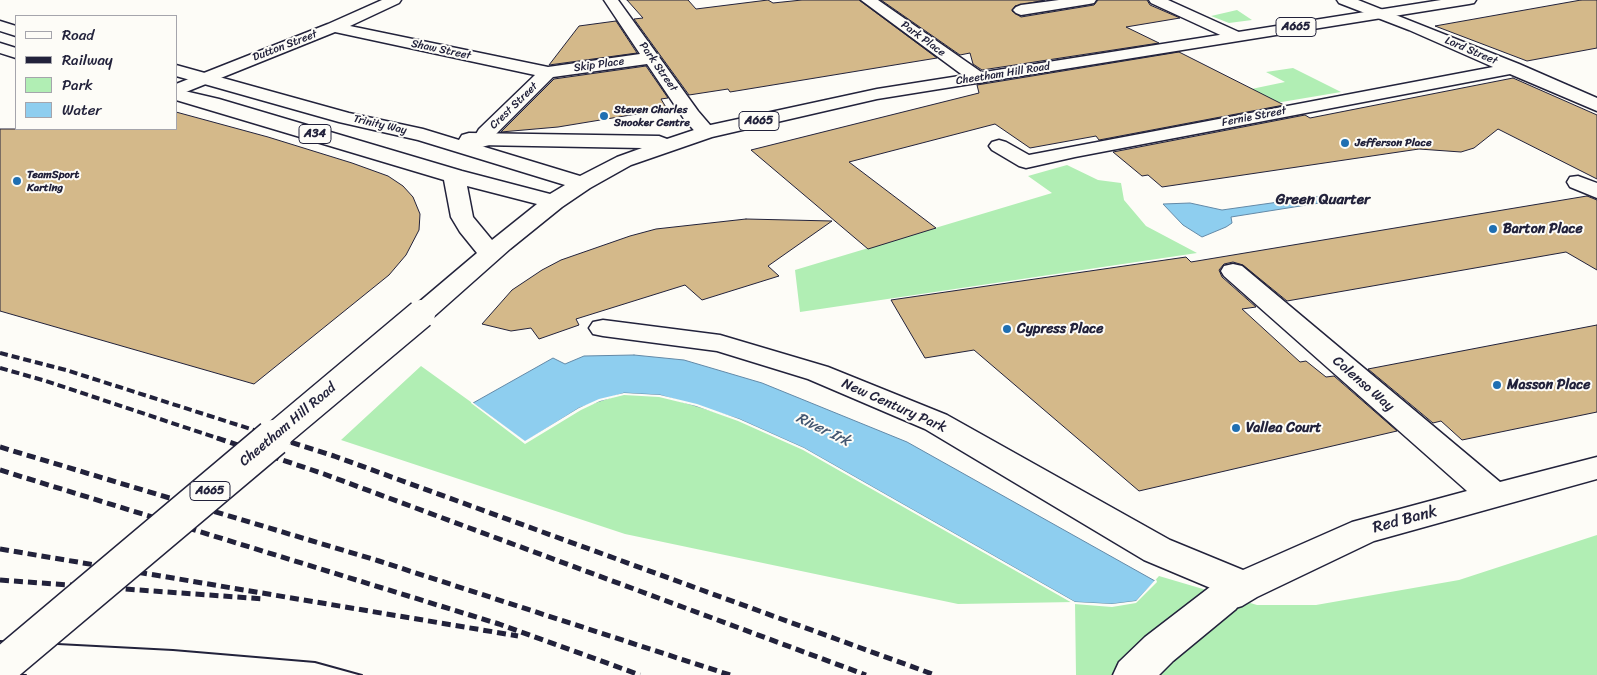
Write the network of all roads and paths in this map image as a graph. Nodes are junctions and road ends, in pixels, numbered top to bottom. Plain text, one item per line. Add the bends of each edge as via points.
1 (394, 0) edge
2 (611, 0) edge
3 (868, 0) edge
4 (1089, 0) edge
5 (1156, 0) edge
6 (1344, 0) edge
7 (1469, 0) edge
8 (1021, 10) dead end
9 (1380, 14) junction
10 (0, 26) edge
11 (334, 28) junction
12 (15, 31) edge
13 (1235, 36) junction
14 (0, 48) edge
15 (15, 53) edge
16 (651, 58) junction
17 (1513, 68) junction
18 (178, 71) edge
19 (548, 72) junction
20 (205, 78) junction
21 (978, 78) junction
22 (178, 92) edge
23 (178, 94) edge
24 (1597, 105) edge
25 (706, 132) junction
26 (423, 136) junction
27 (482, 141) junction
28 (675, 143) junction
29 (999, 146) dead end
30 (454, 176) junction
31 (1597, 178) edge
32 (582, 183) junction
33 (1597, 191) edge
34 (554, 202) junction
35 (491, 254) junction
36 (1233, 271) dead end
37 (603, 328) dead end
38 (1597, 468) edge
39 (1494, 495) junction
40 (1234, 592) junction
41 (1146, 662) edge
42 (0, 668) edge

1 - 11 main road, Dutton Street
2 - 16 main road, Park Street
3 - 21 main road, Park Place
4 - 8 main road
5 - 13 main road
6 - 9 main road, Lord Street
7 - 9 main road, Cheetham Hill Road / A665
9 - 13 main road, Cheetham Hill Road / A665
9 - 17 main road, Lord Street
10 - 12 main road
11 - 19 main road, Shaw Street
11 - 20 main road, Dutton Street
13 - 21 main road, Cheetham Hill Road / A665
14 - 15 main road
16 - 19 main road, Skip Place
16 - 25 main road, Park Street
17 - 24 main road, Lord Street
17 - 29 main road, Fernie Street via 1026,162
18 - 20 main road, Trinity Way / A34
19 - 27 main road, Crest Street via 486,133
20 - 22 main road, Dutton Street
20 - 26 main road, Trinity Way / A34
21 - 25 main road, Cheetham Hill Road / A665 via 877,94
23 - 30 main road, Trinity Way / A34
25 - 28 main road, Cheetham Hill Road / A665
26 - 27 main road
26 - 32 main road, Trinity Way / A34
27 - 28 main road
28 - 32 main road, Cheetham Hill Road / A665 via 624,161
30 - 34 main road
30 - 35 main road via 462,217
31 - 33 main road via 1578,182
32 - 34 main road, Cheetham Hill Road / A665
34 - 35 main road, Cheetham Hill Road / A665
35 - 42 main road, Cheetham Hill Road / A665, bridge
36 - 39 main road, Colenso Way
37 - 40 main road, New Century Park via 720,343 854,387 936,422
38 - 39 main road, Red Bank
39 - 40 main road, Red Bank via 1364,531
40 - 41 main road, Red Bank

